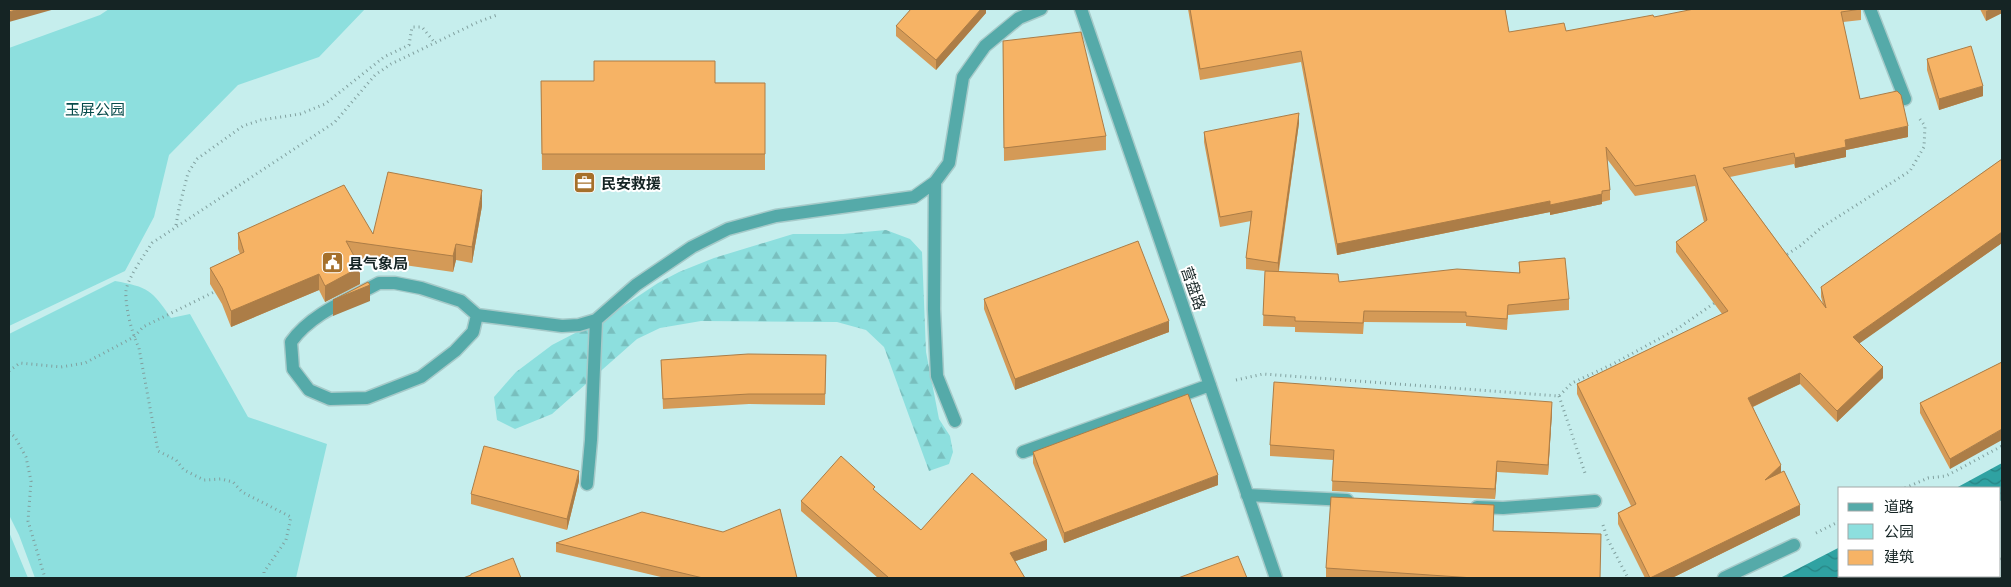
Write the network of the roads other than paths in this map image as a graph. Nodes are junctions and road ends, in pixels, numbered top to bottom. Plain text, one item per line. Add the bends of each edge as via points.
1 (1041, 9) edge
2 (1081, 9) edge
3 (1870, 9) edge
4 (1905, 99) road end
5 (935, 182) junction
6 (477, 315) junction
7 (596, 320) junction
8 (1210, 385) junction
9 (955, 421) dead end
10 (1023, 452) dead end
11 (587, 484) dead end
12 (1247, 495) junction
13 (1356, 501) edge
14 (1595, 501) dead end
15 (1464, 506) edge
16 (1794, 545) dead end
17 (1276, 578) edge
18 (1724, 578) edge

1 - 5 street via 1019,18 985,46 963,76 949,163
2 - 8 street, 营盘路
3 - 4 street
5 - 7 street via 914,197 776,216 728,229 692,247 636,285
5 - 9 street via 937,376
6 - 6 street via 461,301 421,288 379,283 320,314 301,328 291,342 293,368 309,390 330,399 367,398 422,377 456,351 473,332
6 - 7 street via 562,326
7 - 11 street via 592,440
8 - 10 street
8 - 12 street, 营盘路
12 - 13 street
12 - 17 street, 营盘路
14 - 15 street via 1503,508
16 - 18 street

